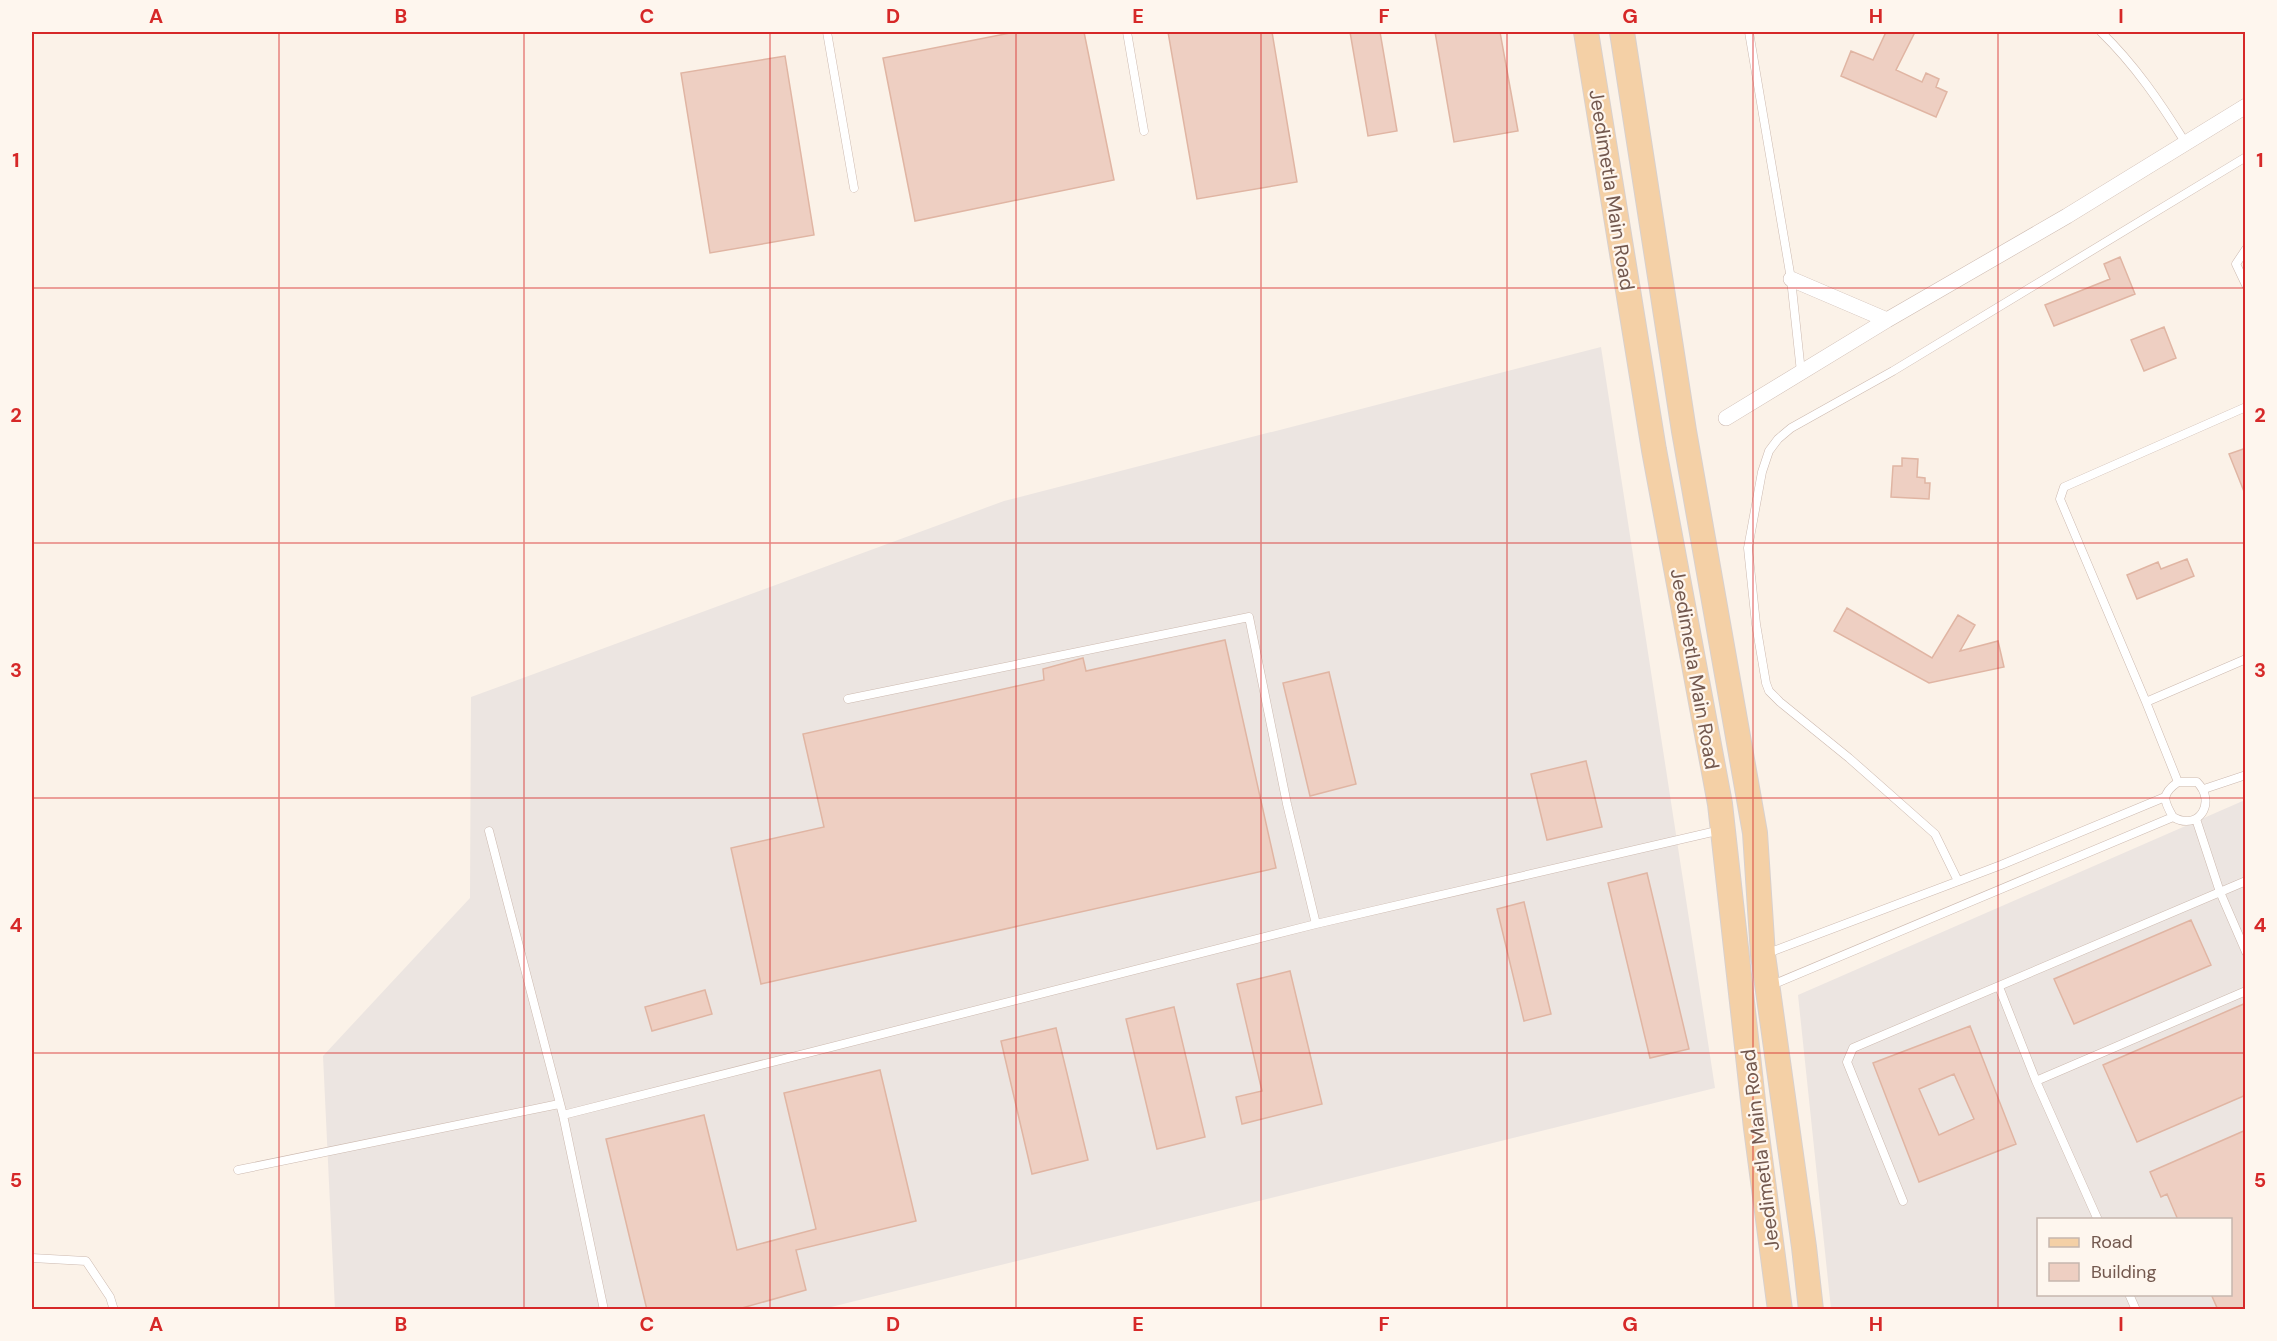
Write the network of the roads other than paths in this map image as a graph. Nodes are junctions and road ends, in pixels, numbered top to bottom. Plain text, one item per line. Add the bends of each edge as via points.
1 (826, 32) edge
2 (1127, 32) edge
3 (1586, 32) edge
4 (1622, 32) edge
5 (1749, 32) edge
6 (2101, 32) edge
7 (2246, 106) edge
8 (1144, 131) dead end
9 (2186, 142) junction
10 (2246, 157) edge
11 (854, 188) dead end
12 (2246, 249) edge
13 (1791, 279) junction
14 (2246, 285) edge
15 (1887, 320) junction
16 (1801, 372) junction
17 (2246, 407) edge
18 (1726, 418) dead end
19 (2246, 659) edge
20 (848, 699) dead end
21 (2146, 702) junction
22 (2246, 775) edge
23 (2178, 782) junction
24 (2204, 789) junction
25 (2165, 797) junction
26 (2173, 817) junction
27 (2196, 819) junction
28 (1723, 829) junction
29 (489, 831) dead end
30 (1958, 881) junction
31 (2246, 881) edge
32 (2220, 892) junction
33 (1316, 924) junction
34 (2246, 952) edge
35 (1763, 955) junction
36 (1767, 987) junction
37 (1999, 987) junction
38 (2246, 991) edge
39 (2036, 1081) junction
40 (559, 1104) junction
41 (563, 1115) junction
42 (238, 1170) dead end
43 (1903, 1202) dead end
44 (2097, 1218) edge
45 (32, 1258) edge
46 (114, 1310) edge
47 (604, 1310) edge
48 (1780, 1310) edge
49 (1811, 1310) edge

1 - 11 lane
2 - 8 lane
3 - 28 main road, Jeedimetla Main Road via 1654,450
4 - 35 main road, Jeedimetla Main Road via 1684,431 1755,833
5 - 13 lane
6 - 9 lane via 2155,94
7 - 9 street
9 - 15 street
10 - 30 lane via 1893,371 1791,428 1769,451 1748,548 1769,692 1935,834
12 - 14 lane via 2236,264
13 - 15 street
13 - 16 lane
15 - 16 street
16 - 18 street
17 - 21 lane via 2064,487 2060,499
19 - 21 lane
20 - 33 lane via 1250,617 1287,804
21 - 23 lane
22 - 24 lane
23 - 24 lane via 2197,782
23 - 25 lane
24 - 27 lane via 2207,800
25 - 26 lane
25 - 30 lane
26 - 27 lane
26 - 36 lane
27 - 32 lane
28 - 33 lane
28 - 48 main road, Jeedimetla Main Road
29 - 40 lane
30 - 35 lane
31 - 32 lane
32 - 34 lane
32 - 37 lane
33 - 41 lane
35 - 36 main road, Jeedimetla Main Road
36 - 49 main road, Jeedimetla Main Road
37 - 39 lane
37 - 43 lane via 1853,1048 1847,1062
38 - 39 lane
39 - 44 lane
40 - 41 lane
40 - 42 lane
41 - 47 lane
45 - 46 lane via 86,1261

